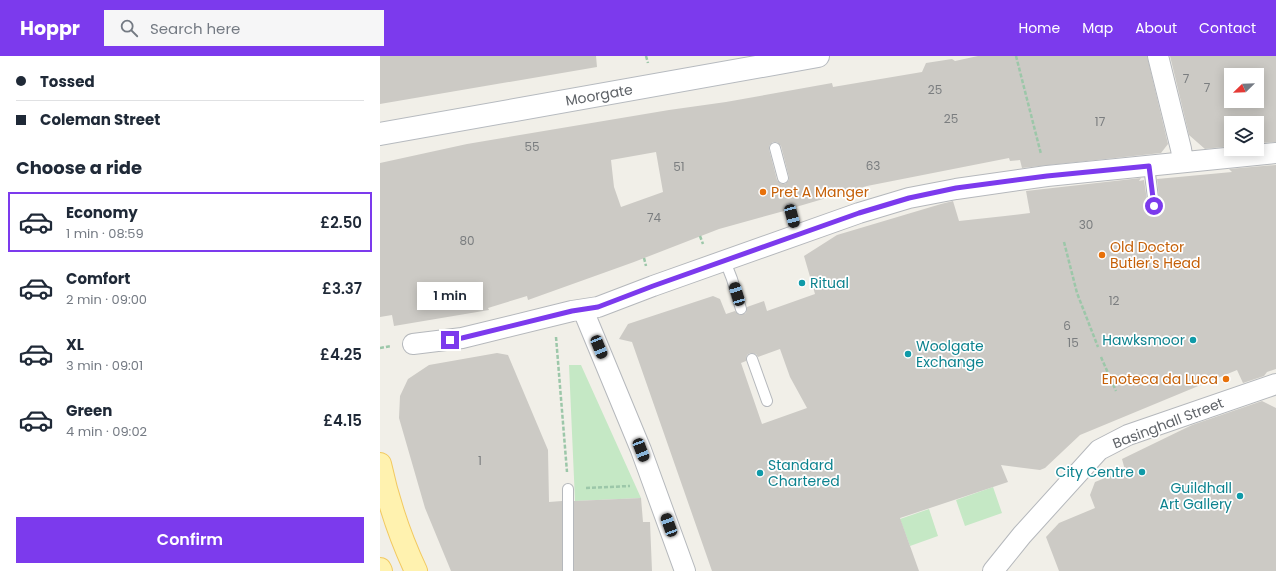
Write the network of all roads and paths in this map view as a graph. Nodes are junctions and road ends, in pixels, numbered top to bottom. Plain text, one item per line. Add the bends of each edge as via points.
1 (646, 56) edge
2 (818, 56) edge
3 (1016, 56) edge
4 (1158, 56) edge
5 (742, 62) edge
6 (648, 63) dead end
7 (380, 134) edge
8 (775, 148) dead end
9 (1276, 154) edge
10 (1183, 162) junction
11 (1149, 166) junction
12 (1047, 176) junction
13 (783, 178) dead end
14 (1154, 206) dead end
15 (790, 209) dead end
16 (797, 235) junction
17 (700, 236) dead end
18 (1064, 242) dead end
19 (704, 247) dead end
20 (725, 261) junction
21 (741, 309) dead end
22 (583, 310) junction
23 (556, 335) dead end
24 (413, 344) dead end
25 (1098, 347) dead end
26 (1101, 357) dead end
27 (752, 359) dead end
28 (1276, 384) edge
29 (1116, 391) dead end
30 (767, 401) dead end
31 (380, 464) edge
32 (634, 486) dead end
33 (568, 489) junction
34 (416, 571) edge
35 (568, 571) edge
36 (685, 571) edge
37 (994, 571) edge

1 - 6 path
2 - 5 street, Moorgate
3 - 12 path
4 - 10 street
5 - 7 street, Moorgate via 650,87
8 - 13 lane
9 - 10 street
10 - 11 street
11 - 12 street
11 - 14 lane
12 - 16 street via 956,188 909,198
15 - 16 lane
16 - 20 street
17 - 19 path
18 - 25 path via 1077,294
20 - 21 lane
20 - 22 street via 604,305
22 - 24 street via 462,338
22 - 36 street via 641,450
23 - 33 path
26 - 29 path
27 - 30 lane
28 - 37 street, Basinghall Street via 1128,435 1099,450 1022,535
31 - 34 main road via 399,531
32 - 33 path
33 - 35 lane

